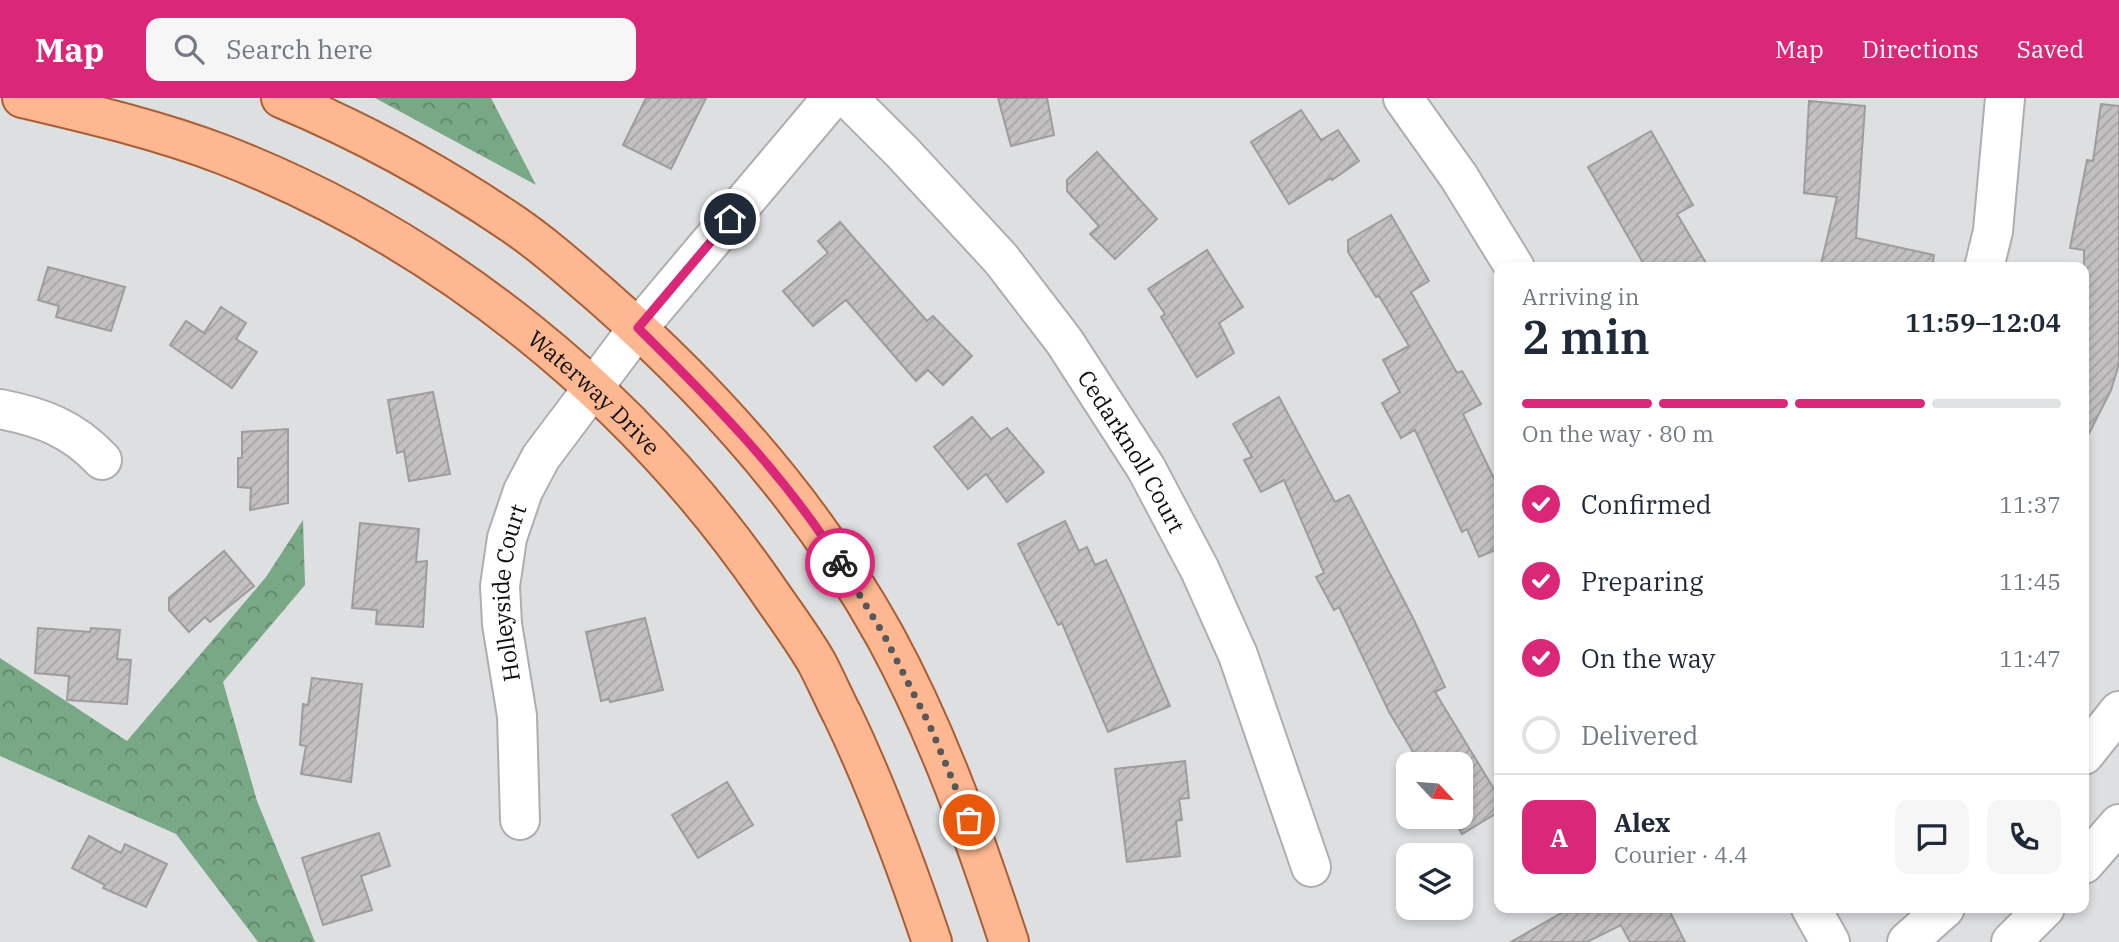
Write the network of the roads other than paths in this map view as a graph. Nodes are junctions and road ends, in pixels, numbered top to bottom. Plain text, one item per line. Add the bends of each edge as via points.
1 (22, 98) edge
2 (281, 98) edge
3 (832, 98) edge
4 (848, 98) edge
5 (1403, 98) edge
6 (2005, 98) edge
7 (1511, 262) edge
8 (1985, 262) edge
9 (638, 328) junction
10 (593, 387) junction
11 (0, 409) edge
12 (102, 460) dead end
13 (2119, 711) edge
14 (2089, 749) edge
15 (520, 820) dead end
16 (2119, 824) edge
17 (2089, 858) edge
18 (1311, 867) dead end
19 (1814, 913) edge
20 (1939, 913) edge
21 (2040, 913) edge
22 (932, 942) edge
23 (1009, 942) edge
24 (1830, 942) edge
25 (1907, 942) edge
26 (2011, 942) edge

1 - 10 main road, Waterway Drive via 131,124 224,155 313,194 399,240 464,282
2 - 9 main road via 411,161 510,222
3 - 9 street, Holleyside Court
4 - 18 street, Cedarknoll Court via 1001,258 1064,341 1146,468 1238,655
5 - 7 street
6 - 8 street via 1993,230
9 - 10 street, Holleyside Court
9 - 23 main road via 702,391 778,478 830,548 884,635 930,726 959,797
10 - 15 street, Holleyside Court via 541,457 507,538 500,586 517,716
10 - 22 main road, Waterway Drive via 667,462 735,542 818,664 868,769
11 - 12 street via 33,415 67,430
13 - 14 street
16 - 17 street
19 - 24 street
20 - 25 street
21 - 26 street

